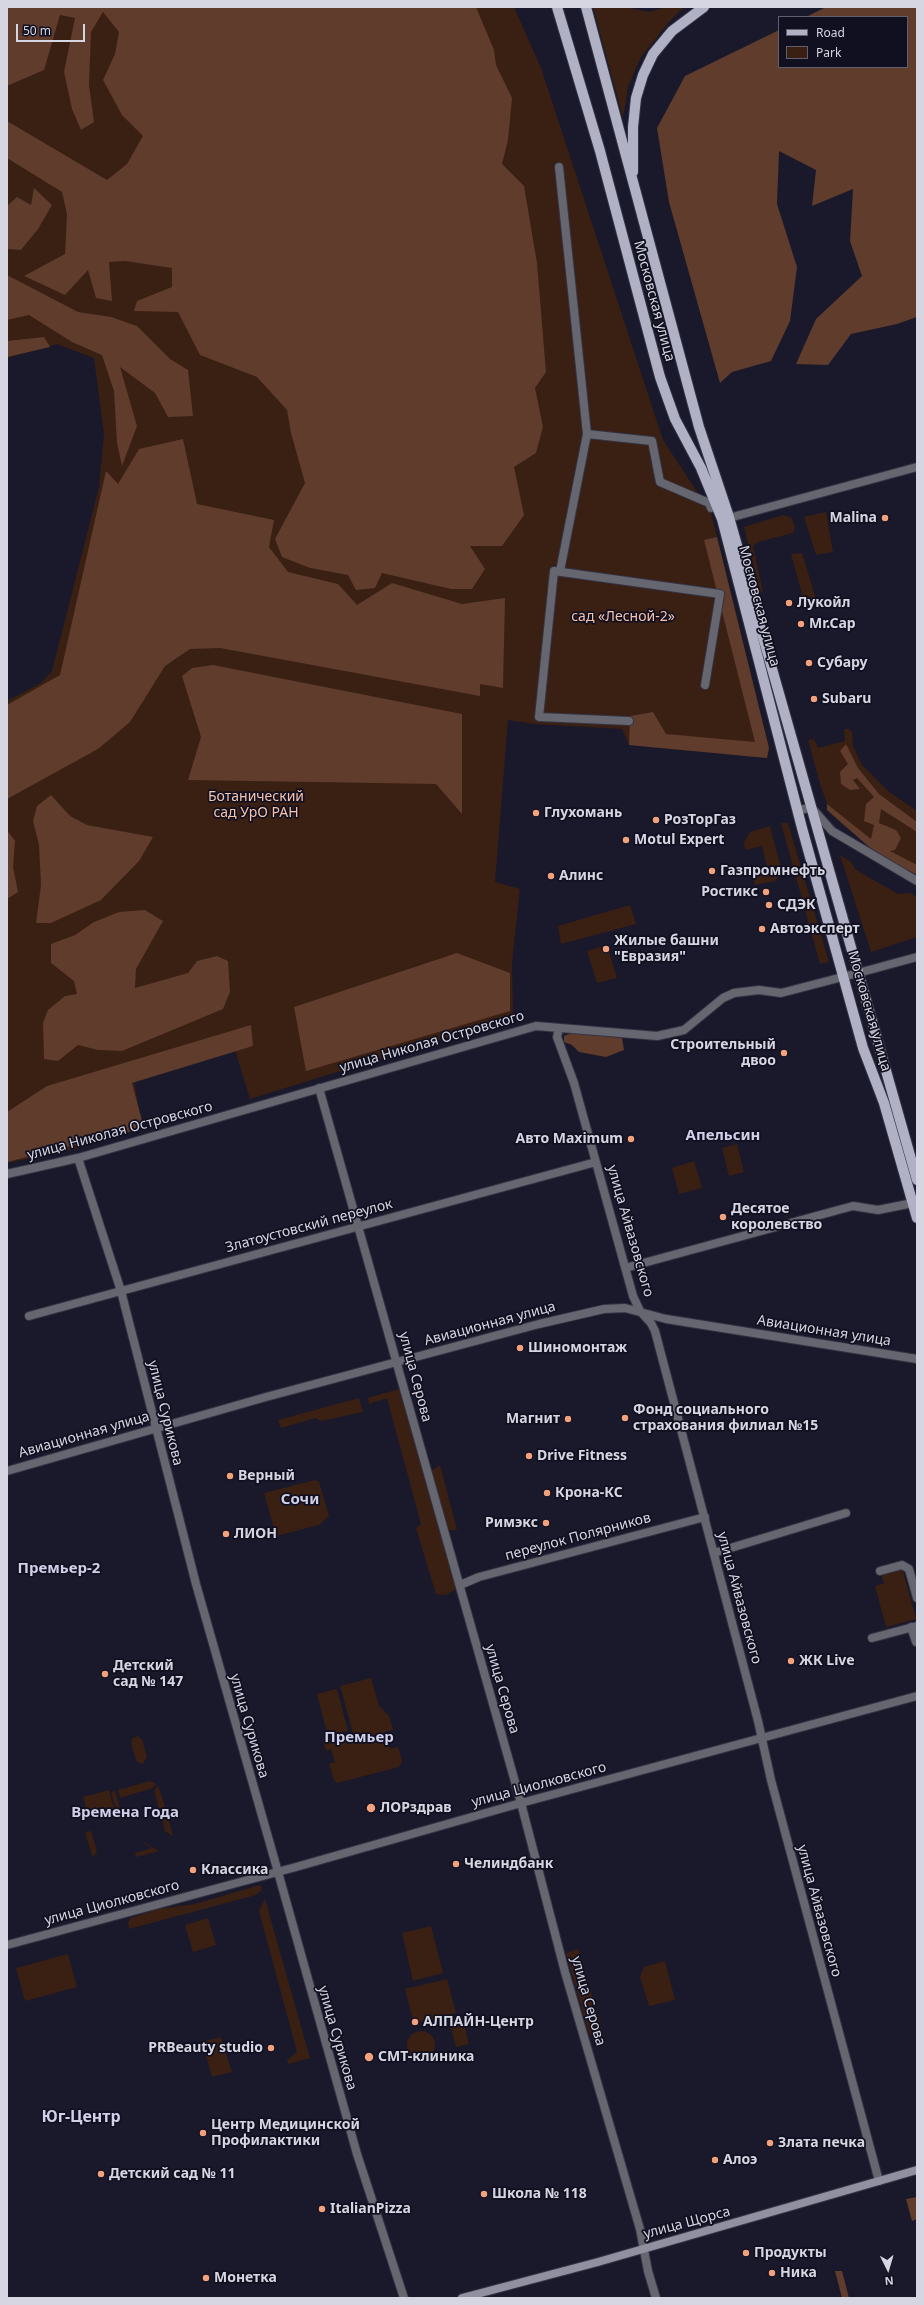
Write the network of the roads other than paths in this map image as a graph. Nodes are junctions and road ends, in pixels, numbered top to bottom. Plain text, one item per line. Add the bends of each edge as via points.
1 (556, 7) edge
2 (586, 7) edge
3 (704, 7) edge
4 (558, 167) dead end
5 (633, 186) junction
6 (587, 434) junction
7 (917, 467) edge
8 (718, 506) junction
9 (725, 518) junction
10 (560, 571) junction
11 (705, 685) dead end
12 (629, 721) dead end
13 (812, 808) junction
14 (797, 810) junction
15 (917, 881) edge
16 (917, 957) edge
17 (858, 973) junction
18 (844, 977) junction
19 (559, 1028) junction
20 (319, 1088) junction
21 (78, 1158) junction
22 (596, 1162) junction
23 (7, 1174) edge
24 (917, 1180) edge
25 (913, 1203) junction
26 (917, 1218) edge
27 (359, 1225) junction
28 (625, 1268) junction
29 (121, 1291) junction
30 (640, 1311) junction
31 (29, 1316) dead end
32 (917, 1359) edge
33 (398, 1362) junction
34 (154, 1428) junction
35 (7, 1471) edge
36 (846, 1513) dead end
37 (705, 1516) junction
38 (714, 1553) junction
39 (880, 1571) dead end
40 (460, 1585) junction
41 (917, 1598) edge
42 (914, 1626) edge
43 (872, 1638) dead end
44 (916, 1642) dead end
45 (917, 1696) edge
46 (762, 1739) junction
47 (521, 1803) junction
48 (278, 1872) junction
49 (7, 1945) edge
50 (917, 2170) edge
51 (879, 2181) junction
52 (644, 2248) junction
53 (404, 2298) edge
54 (462, 2298) edge
55 (656, 2298) edge

1 - 8 main road, Московская улица via 600,151 667,399
2 - 5 main road, Московская улица
3 - 5 main road via 672,31 653,54 643,75 636,98 633,126
4 - 6 street
5 - 9 main road, Московская улица
6 - 8 street via 652,441 660,482 709,503 712,508
6 - 10 street
7 - 9 street
8 - 9 main road, Московская улица
9 - 13 main road, Московская улица
9 - 14 main road, Московская улица
10 - 11 street via 720,594
10 - 12 street via 554,570 539,716
13 - 14 street
13 - 15 street via 832,831
13 - 17 main road, Московская улица
14 - 18 main road, Московская улица
16 - 17 street, улица Николая Островского
17 - 18 street, улица Николая Островского
17 - 24 main road, Московская улица
18 - 19 street, улица Николая Островского via 781,993 759,990 734,993 723,998 684,1030 657,1036
18 - 25 main road, Московская улица via 863,1048 886,1109
19 - 20 street, улица Николая Островского via 536,1026
19 - 22 street, улица Айвазовского via 557,1037 574,1083
20 - 21 street, улица Николая Островского
20 - 27 street, улица Серова
21 - 23 street, улица Николая Островского
21 - 29 street, улица Сурикова
22 - 27 street, Златоустовский переулок
22 - 28 street, улица Айвазовского
25 - 26 main road, Московская улица
25 - 28 street via 878,1210 853,1206
27 - 29 street, Златоустовский переулок
27 - 33 street, улица Серова
28 - 30 street, улица Айвазовского
29 - 31 street, Златоустовский переулок
29 - 34 street, улица Сурикова
30 - 32 street, Авиационная улица via 666,1319
30 - 33 street, Авиационная улица via 618,1308 593,1311
30 - 37 street, улица Айвазовского via 655,1331
33 - 34 street, Авиационная улица
33 - 40 street, улица Серова
34 - 35 street, Авиационная улица
34 - 48 street, улица Сурикова via 226,1694
36 - 38 street
37 - 38 street, улица Айвазовского
37 - 40 street, переулок Полярников via 479,1577
38 - 46 street, улица Айвазовского
39 - 41 street via 902,1565 909,1569
40 - 47 street, улица Серова
42 - 43 street
42 - 44 street
45 - 46 street, улица Циолковского
46 - 47 street, улица Циолковского
46 - 51 street, улица Айвазовского
47 - 48 street, улица Циолковского
47 - 52 street, улица Серова via 565,1972 604,2098
48 - 49 street, улица Циолковского
48 - 53 street, улица Сурикова via 357,2154
50 - 51 main road, улица Щорса
51 - 52 main road, улица Щорса
52 - 54 main road, улица Щорса
52 - 55 street, улица Серова

